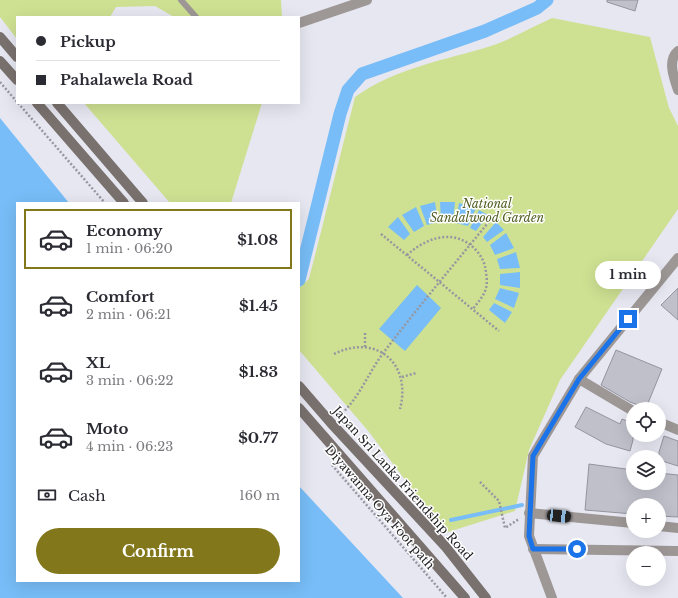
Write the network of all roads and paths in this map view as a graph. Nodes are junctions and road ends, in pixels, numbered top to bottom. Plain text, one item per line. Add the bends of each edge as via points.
1 (181, 0) edge
2 (367, 0) edge
3 (195, 16) edge
4 (300, 24) edge
5 (0, 37) edge
6 (678, 51) edge
7 (16, 56) edge
8 (0, 61) edge
9 (16, 79) edge
10 (0, 82) edge
11 (678, 90) edge
12 (16, 100) edge
13 (20, 104) edge
14 (38, 104) edge
15 (59, 104) edge
16 (104, 202) edge
17 (123, 202) edge
18 (142, 202) edge
19 (492, 218) dead end
20 (381, 234) dead end
21 (470, 245) junction
22 (407, 255) junction
23 (678, 259) edge
24 (440, 282) junction
25 (473, 309) junction
26 (499, 330) dead end
27 (365, 333) dead end
28 (365, 347) junction
29 (334, 354) dead end
30 (383, 354) junction
31 (416, 372) dead end
32 (402, 377) junction
33 (579, 379) junction
34 (300, 387) edge
35 (626, 407) edge
36 (348, 408) dead end
37 (300, 409) edge
38 (400, 409) dead end
39 (666, 425) edge
40 (678, 430) edge
41 (330, 462) dead end
42 (480, 482) dead end
43 (525, 515) junction
44 (626, 522) edge
45 (666, 527) edge
46 (678, 528) edge
47 (533, 549) junction
48 (678, 551) edge
49 (447, 598) edge
50 (465, 598) edge
51 (486, 598) edge
52 (552, 598) edge

1 - 3 lane
2 - 4 street
5 - 7 main road
6 - 11 street via 672,61
8 - 9 main road
10 - 12 path
13 - 16 path
14 - 17 main road
15 - 18 main road
19 - 21 path
20 - 22 path
21 - 22 path via 458,238 444,236 429,239
21 - 24 path
21 - 25 path via 484,262 487,286
22 - 24 path
23 - 33 street
24 - 25 path
24 - 30 path
25 - 26 path
27 - 28 path
28 - 29 path
28 - 30 path via 374,348
30 - 32 path via 396,365
30 - 36 path
31 - 32 path
32 - 38 path
33 - 35 street
33 - 43 street via 533,456
34 - 51 main road, Japan Sri Lanka Friendship Road via 445,546
37 - 50 main road
39 - 40 street
41 - 49 path, Diyawanna Oya Foot path
42 - 43 path via 500,501 505,528
43 - 44 street
43 - 47 street
45 - 46 street
47 - 48 street
47 - 52 street

